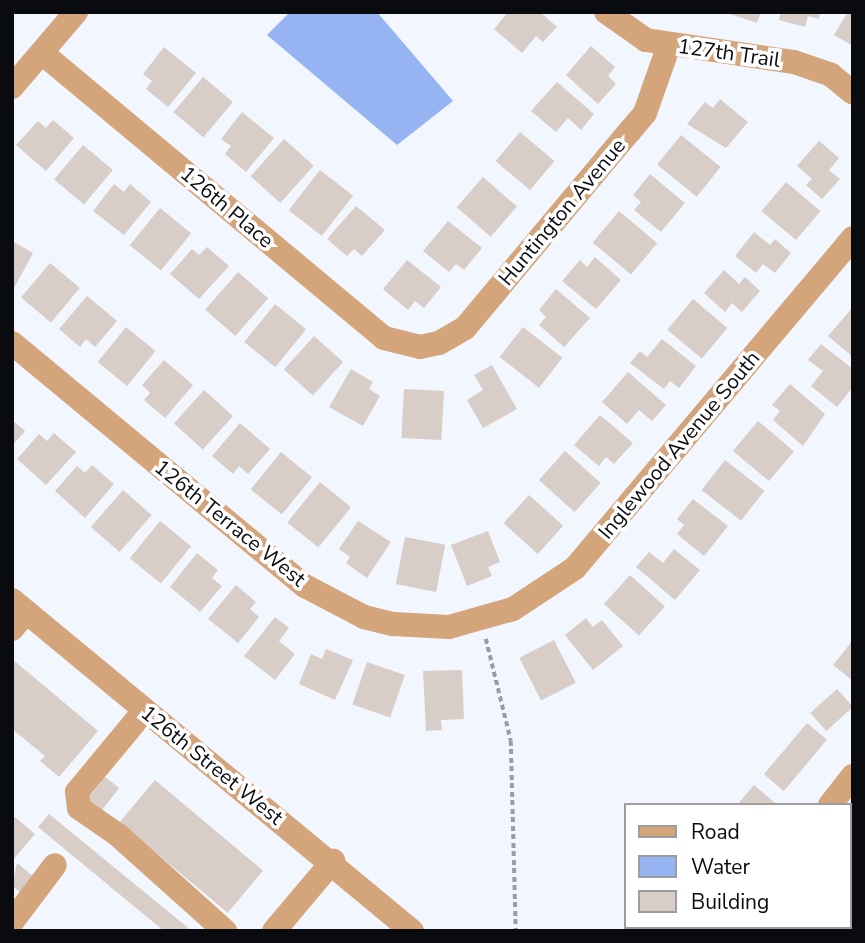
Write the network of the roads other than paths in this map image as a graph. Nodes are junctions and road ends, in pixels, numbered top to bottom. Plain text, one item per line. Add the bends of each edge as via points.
1 (76, 12) edge
2 (606, 12) edge
3 (669, 45) junction
4 (42, 52) junction
5 (12, 87) edge
6 (853, 93) edge
7 (853, 237) edge
8 (12, 343) edge
9 (420, 347) joint
10 (17, 613) edge
11 (482, 621) joint
12 (144, 711) junction
13 (853, 776) edge
14 (832, 803) edge
15 (333, 861) junction
16 (55, 865) dead end
17 (12, 922) edge
18 (225, 931) edge
19 (274, 931) edge
20 (412, 931) edge

1 - 4 street
2 - 3 street, 127th Trail via 646,40
3 - 6 street, 127th Trail via 794,62 831,75
3 - 9 street, Huntington Avenue via 645,113 465,328 439,343
4 - 5 street
4 - 9 street, 126th Place via 384,338
7 - 11 street, Inglewood Avenue South via 575,568 534,597
8 - 11 street, 126th Terrace West via 324,598 393,624 449,627
10 - 12 street, 126th Street West
12 - 15 street, 126th Street West
12 - 18 street via 77,792 79,808 118,835
13 - 14 street
15 - 19 street
15 - 20 street, 126th Street West
16 - 17 street

